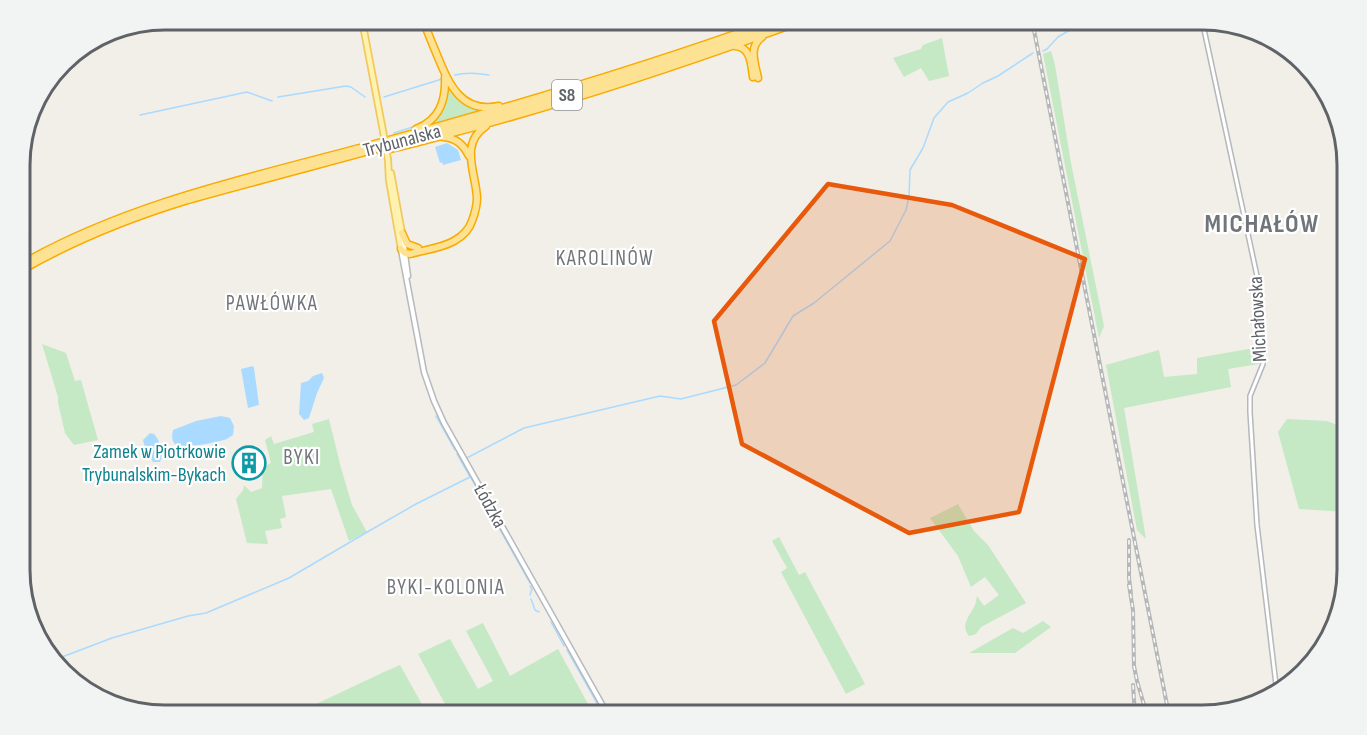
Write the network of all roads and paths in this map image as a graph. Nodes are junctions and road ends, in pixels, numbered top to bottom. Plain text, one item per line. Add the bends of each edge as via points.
1 (364, 30) edge
2 (427, 30) edge
3 (746, 30) edge
4 (761, 30) edge
5 (776, 30) edge
6 (1204, 30) edge
7 (767, 33) junction
8 (728, 47) junction
9 (445, 76) junction
10 (519, 104) junction
11 (506, 118) junction
12 (434, 138) junction
13 (388, 140) junction
14 (342, 158) junction
15 (471, 159) junction
16 (388, 160) junction
17 (402, 233) junction
18 (416, 251) junction
19 (403, 252) junction
20 (30, 260) edge
21 (406, 262) junction
22 (30, 266) edge
23 (408, 282) junction
24 (1276, 683) edge
25 (602, 705) edge

1 - 16 main road, Łódzka, bridge
2 - 9 highway
3 - 10 highway, Trybunalska / S8
4 - 14 highway, Trybunalska / S8 via 579,91
5 - 7 highway
6 - 24 street, Michałowska via 1257,276 1263,364 1250,396 1250,412 1257,525
7 - 8 highway
7 - 8 highway via 753,47 755,77 746,50
8 - 11 highway
9 - 10 highway via 471,104 487,108
9 - 13 highway via 444,98 434,117 421,127
10 - 13 highway, Trybunalska / S8
11 - 12 highway
11 - 15 highway via 476,134
12 - 14 highway
12 - 15 highway via 458,141
13 - 20 highway, Trybunalska / S8 via 145,208 79,234
14 - 22 highway, Trybunalska / S8 via 139,216 74,242
15 - 18 highway via 477,200 472,221 445,243
16 - 17 main road, Łódzka
16 - 19 main road, Łódzka
17 - 18 highway
17 - 19 main road, Łódzka
18 - 19 highway
18 - 21 highway
19 - 21 main road, Łódzka
19 - 23 main road, Łódzka
21 - 23 main road, Łódzka
23 - 25 main road, Łódzka via 426,381 438,411

